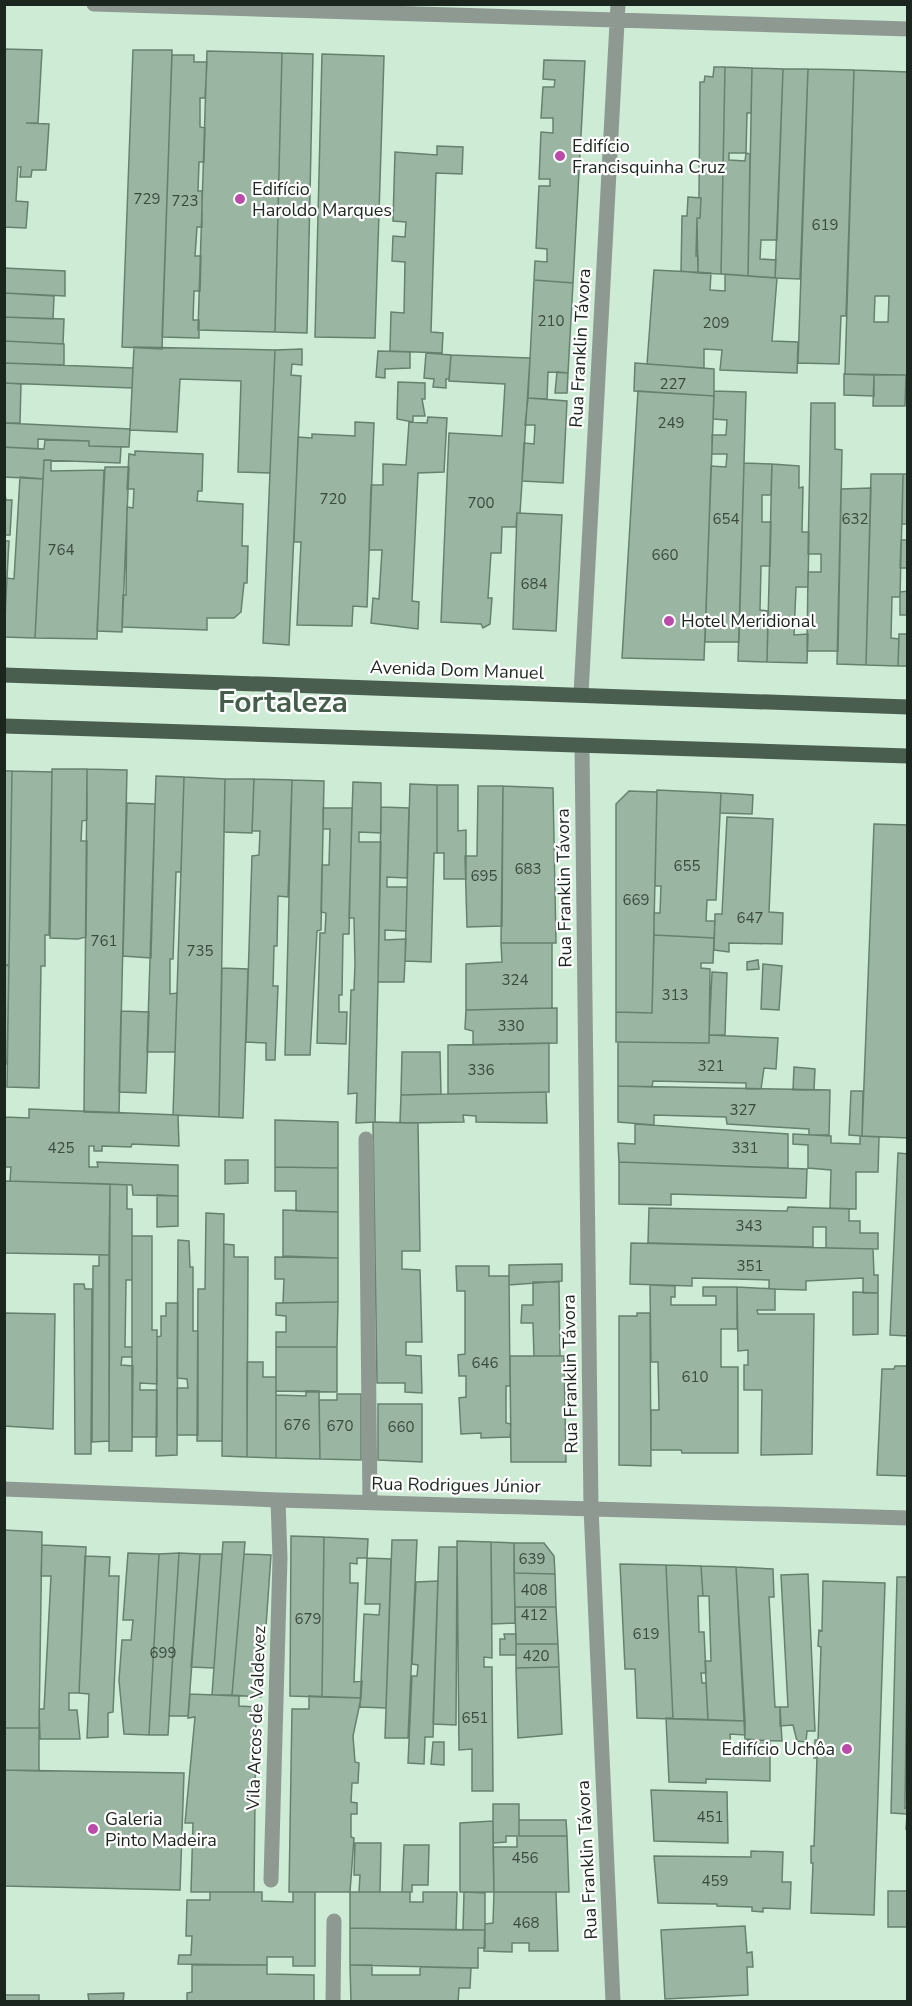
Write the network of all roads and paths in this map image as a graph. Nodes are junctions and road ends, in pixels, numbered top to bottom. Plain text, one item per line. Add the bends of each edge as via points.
1 (94, 4) edge
2 (617, 12) edge
3 (908, 29) edge
4 (4, 675) edge
5 (581, 694) junction
6 (908, 707) edge
7 (4, 726) edge
8 (582, 746) junction
9 (908, 756) edge
10 (366, 1139) dead end
11 (4, 1489) edge
12 (278, 1500) junction
13 (370, 1502) junction
14 (591, 1508) junction
15 (908, 1518) edge
16 (271, 1880) dead end
17 (334, 1921) dead end
18 (333, 2001) edge
19 (613, 2001) edge

1 - 2 street
2 - 3 street
2 - 5 street, Rua Franklin Távora
4 - 5 main road, Avenida Dom Manuel
5 - 6 main road, Avenida Dom Manuel
7 - 8 main road
8 - 9 main road
8 - 14 street, Rua Franklin Távora
10 - 13 street
11 - 12 street, Rua Rodrigues Júnior
12 - 13 street, Rua Rodrigues Júnior
12 - 16 street, Vila Arcos de Valdevez via 280,1558
13 - 14 street, Rua Rodrigues Júnior
14 - 15 street, Rua Rodrigues Júnior
14 - 19 street, Rua Franklin Távora
17 - 18 street

